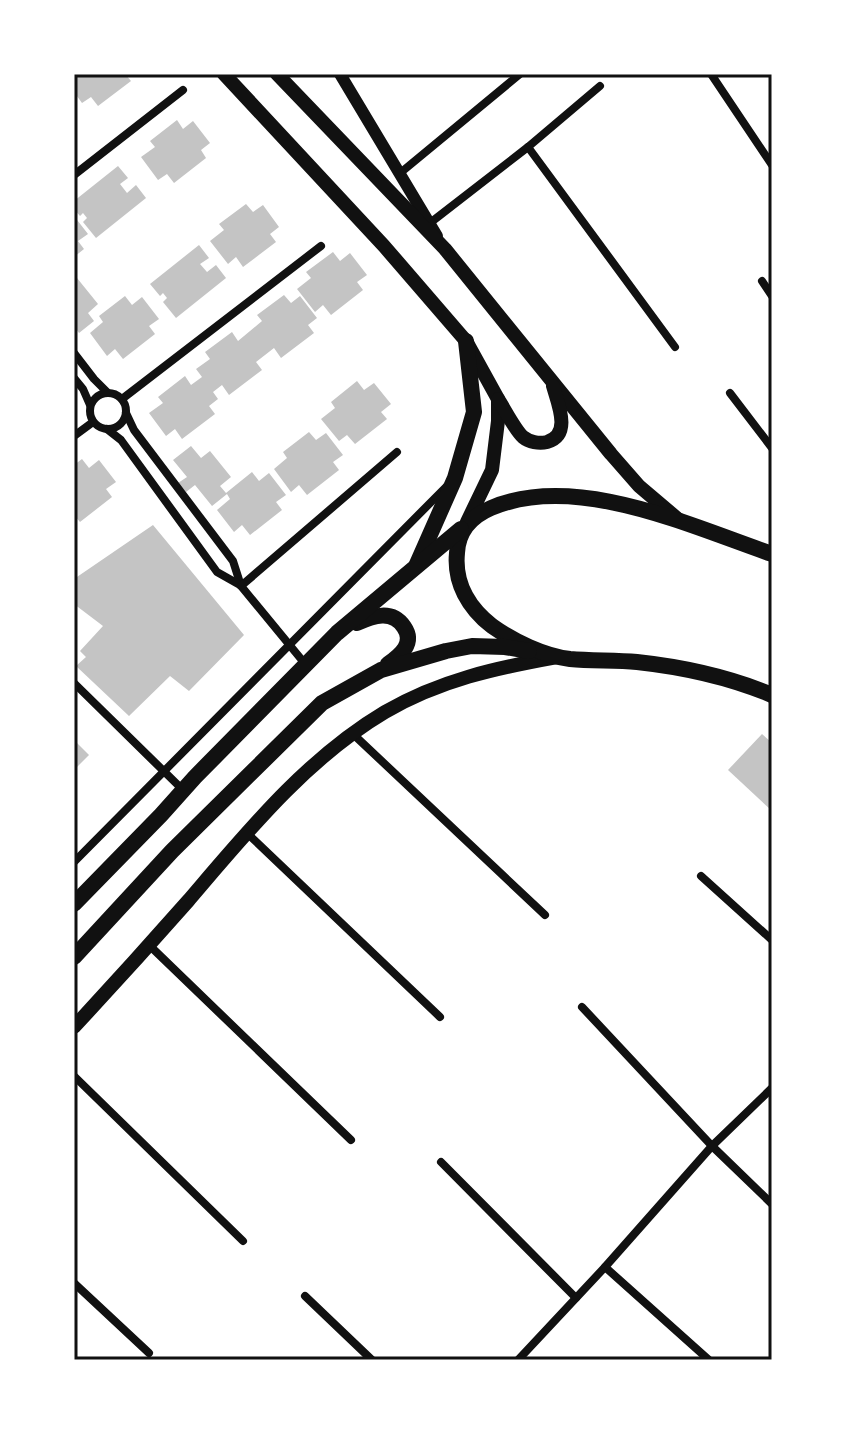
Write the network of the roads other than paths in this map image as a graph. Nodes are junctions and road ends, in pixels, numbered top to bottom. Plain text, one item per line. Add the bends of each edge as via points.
1 (224, 74) edge
2 (277, 74) edge
3 (340, 74) edge
4 (520, 74) edge
5 (711, 74) edge
6 (600, 86) dead end
7 (183, 90) dead end
8 (528, 147) junction
9 (772, 165) edge
10 (399, 174) junction
11 (74, 175) edge
12 (430, 223) junction
13 (321, 246) dead end
14 (445, 249) junction
15 (762, 281) dead end
16 (772, 296) edge
17 (466, 341) junction
18 (675, 347) dead end
19 (74, 353) edge
20 (74, 378) edge
21 (551, 378) junction
22 (107, 392) junction
23 (730, 393) dead end
24 (122, 399) junction
25 (498, 399) junction
26 (90, 405) junction
27 (126, 413) junction
28 (93, 422) junction
29 (107, 429) junction
30 (74, 436) edge
31 (772, 448) edge
32 (397, 452) dead end
33 (455, 478) junction
34 (191, 506) junction
35 (177, 517) junction
36 (682, 522) junction
37 (465, 525) junction
38 (772, 554) edge
39 (416, 567) junction
40 (241, 586) junction
41 (337, 633) junction
42 (289, 644) junction
43 (557, 657) junction
44 (306, 665) junction
45 (381, 670) junction
46 (74, 683) edge
47 (83, 692) junction
48 (772, 695) edge
49 (74, 702) edge
50 (354, 735) junction
51 (165, 772) junction
52 (183, 790) junction
53 (247, 833) junction
54 (74, 862) edge
55 (701, 876) dead end
56 (74, 904) edge
57 (545, 915) dead end
58 (772, 940) edge
59 (149, 945) junction
60 (74, 957) edge
61 (582, 1007) dead end
62 (440, 1017) dead end
63 (74, 1027) edge
64 (74, 1076) edge
65 (772, 1088) edge
66 (351, 1140) dead end
67 (712, 1146) junction
68 (441, 1162) dead end
69 (772, 1204) edge
70 (243, 1241) dead end
71 (605, 1267) junction
72 (74, 1283) edge
73 (305, 1296) dead end
74 (576, 1298) junction
75 (149, 1353) dead end
76 (372, 1360) edge
77 (518, 1360) edge
78 (709, 1360) edge

1 - 17 main road
2 - 14 main road
3 - 10 street
4 - 10 street
5 - 9 street
6 - 8 street
7 - 11 street
8 - 12 street
8 - 18 street
10 - 12 street
12 - 14 street
13 - 24 street
14 - 21 main road
15 - 16 street
17 - 25 main road
17 - 33 main road via 474,412
19 - 22 street
20 - 26 street
21 - 25 main road via 562,426 550,442 523,437
21 - 36 main road via 639,486
22 - 24 street
22 - 26 street
23 - 31 street
24 - 27 street
25 - 37 main road via 492,470
26 - 28 street
27 - 29 street via 122,423
27 - 34 street
28 - 29 street
28 - 30 street
29 - 35 street via 121,440
32 - 40 street
33 - 39 main road
33 - 42 street
34 - 35 street
34 - 40 street via 233,561
35 - 40 street via 217,572
36 - 37 main road via 637,507 562,497 504,503
36 - 38 main road
37 - 39 main road
37 - 43 main road via 456,562 468,602 493,626
39 - 41 main road
40 - 42 street
41 - 44 main road
41 - 45 main road via 370,617 386,615 401,621 408,632 406,648
42 - 44 street
42 - 51 street
43 - 45 main road via 472,646
43 - 48 main road via 704,672
43 - 50 main road via 461,678 385,713
44 - 52 main road
45 - 60 main road via 322,703
46 - 47 street
47 - 49 street
47 - 51 street
50 - 53 main road via 309,768
50 - 57 street
51 - 52 street
51 - 54 street
52 - 56 main road
53 - 59 main road
53 - 62 street
55 - 58 street
59 - 63 main road
59 - 66 street
61 - 67 street
64 - 70 street
65 - 67 street
67 - 69 street
67 - 71 street
68 - 74 street
71 - 74 street
71 - 78 street
72 - 75 street
73 - 76 street
74 - 77 street

